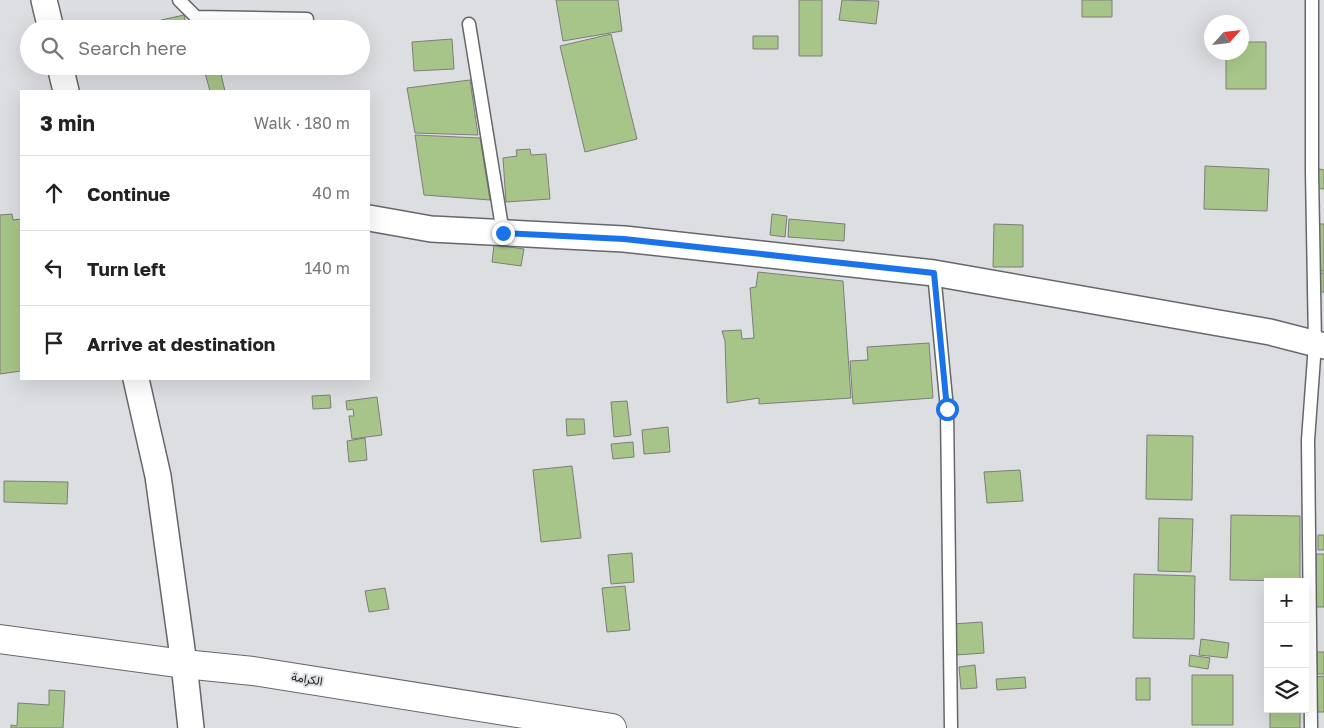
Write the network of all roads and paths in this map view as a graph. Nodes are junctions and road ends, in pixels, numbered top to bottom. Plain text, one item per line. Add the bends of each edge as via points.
1 (44, 0) edge
2 (180, 0) edge
3 (1312, 0) edge
4 (307, 19) dead end
5 (49, 20) edge
6 (469, 24) dead end
7 (62, 75) edge
8 (66, 90) edge
9 (370, 218) edge
10 (503, 233) junction
11 (934, 273) junction
12 (1320, 345) edge
13 (136, 380) edge
14 (0, 639) edge
15 (184, 664) junction
16 (191, 728) edge
17 (612, 728) edge
18 (951, 728) edge
19 (1310, 728) edge

1 - 5 street
2 - 4 lane via 196,17
3 - 12 lane via 1312,172
6 - 10 lane
7 - 8 street
9 - 10 street via 431,229
10 - 11 street via 624,239
11 - 12 street via 1270,332
11 - 18 lane via 947,409
12 - 19 lane via 1308,440
13 - 15 street via 158,476
14 - 15 main road, الكرامة
15 - 16 street
15 - 17 main road, الكرامة via 253,670

